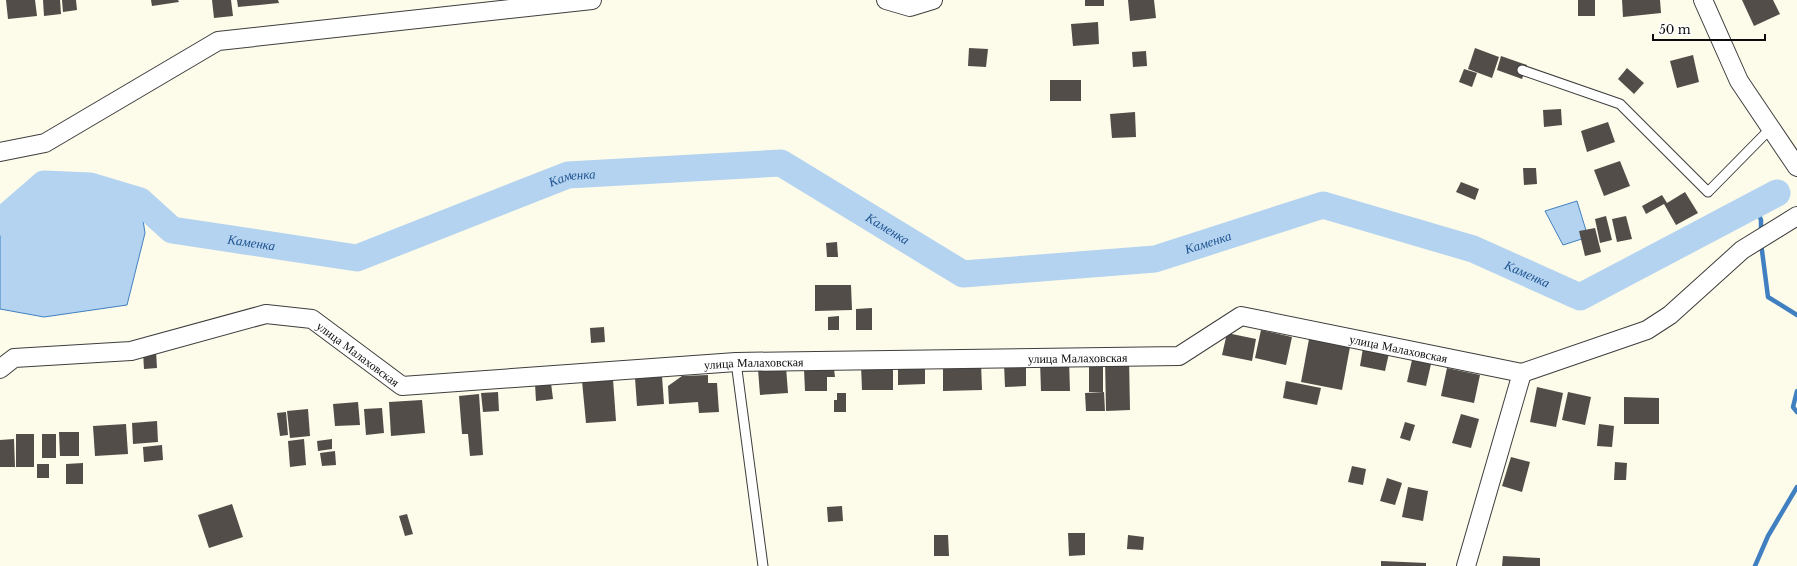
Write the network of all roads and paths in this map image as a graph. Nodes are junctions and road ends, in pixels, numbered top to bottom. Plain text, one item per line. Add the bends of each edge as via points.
1 (592, 0) edge
2 (886, 0) edge
3 (933, 0) edge
4 (1703, 0) edge
5 (1522, 70) dead end
6 (1770, 129) junction
7 (0, 152) edge
8 (1797, 167) edge
9 (1797, 216) edge
10 (736, 362) junction
11 (0, 369) edge
12 (1522, 373) junction
13 (763, 566) edge
14 (1466, 566) edge

1 - 7 street via 218,41 45,143
2 - 3 street via 910,7
4 - 6 street via 1739,81
5 - 6 lane via 1620,104 1708,192
6 - 8 street
9 - 12 street via 1742,250 1670,315 1647,330
10 - 11 street, улица Малаховская via 402,386 312,319 266,314 131,352 14,358
10 - 12 street, улица Малаховская via 1179,356 1241,316
10 - 13 lane
12 - 14 street

